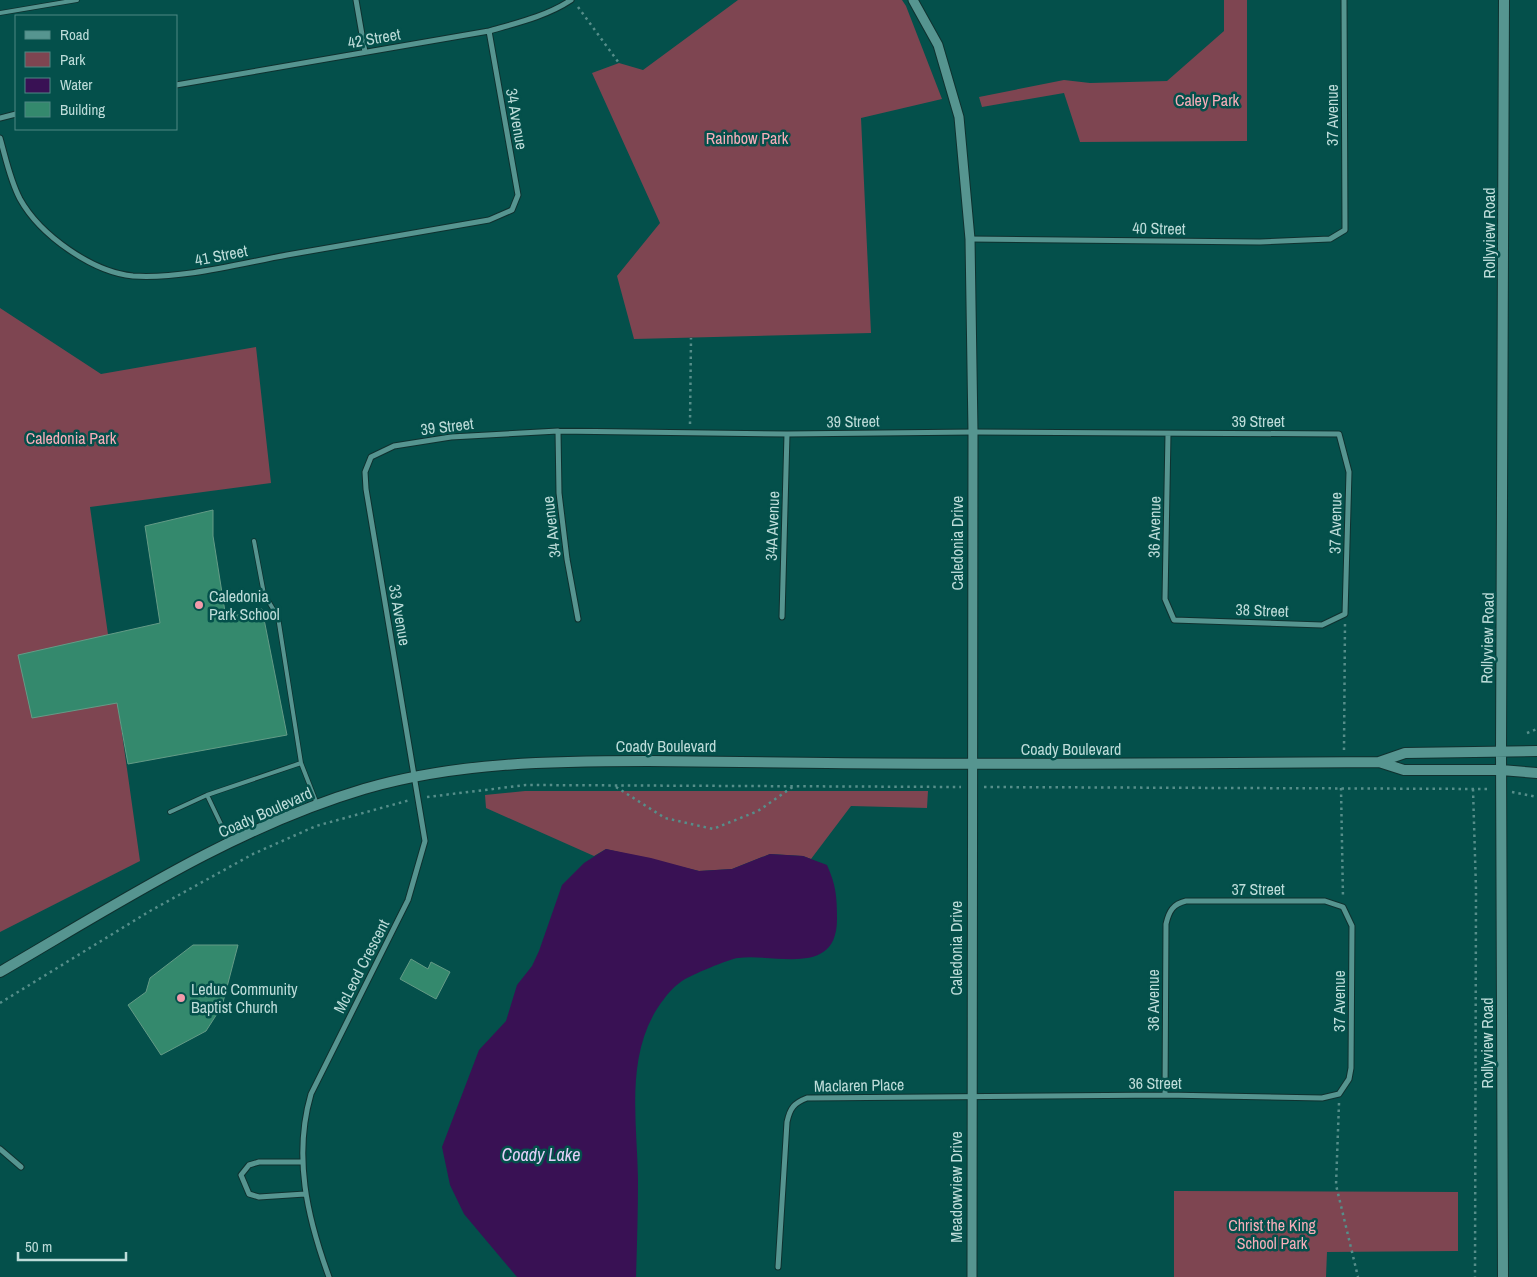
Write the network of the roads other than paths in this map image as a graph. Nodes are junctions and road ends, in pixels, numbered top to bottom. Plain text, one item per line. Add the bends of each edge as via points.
1 (48, 0) edge
2 (77, 0) edge
3 (356, 0) edge
4 (572, 0) edge
5 (913, 0) edge
6 (1344, 0) edge
7 (1504, 0) edge
8 (51, 5) junction
9 (0, 13) edge
10 (489, 31) junction
11 (365, 52) junction
12 (178, 85) edge
13 (15, 114) edge
14 (0, 118) edge
15 (0, 138) edge
16 (512, 210) joint
17 (1345, 230) joint
18 (970, 239) junction
19 (558, 431) junction
20 (973, 432) junction
21 (787, 434) junction
22 (1168, 434) junction
23 (1339, 434) joint
24 (371, 457) joint
25 (254, 541) dead end
26 (1345, 614) joint
27 (782, 618) dead end
28 (578, 619) dead end
29 (1174, 620) joint
30 (1537, 750) edge
31 (1501, 751) junction
32 (1379, 762) junction
33 (301, 763) junction
34 (971, 764) junction
35 (1501, 770) junction
36 (1537, 773) edge
37 (414, 777) junction
38 (206, 795) junction
39 (317, 805) junction
40 (170, 812) dead end
41 (230, 843) junction
42 (1173, 907) joint
43 (1343, 907) joint
44 (0, 972) edge
45 (1339, 1094) joint
46 (1165, 1095) junction
47 (971, 1096) junction
48 (0, 1149) edge
49 (302, 1162) junction
50 (21, 1167) dead end
51 (306, 1194) junction
52 (778, 1267) dead end
53 (329, 1277) edge
54 (972, 1277) edge
55 (1503, 1277) edge

1 - 8 lane
2 - 8 lane
3 - 11 street
4 - 10 street, 42 Street via 528,20
5 - 18 street, Caledonia Drive via 938,45 959,117
6 - 17 street, 37 Avenue
7 - 31 main road, Rollyview Road
8 - 9 lane
10 - 11 street, 42 Street
10 - 16 street, 34 Avenue via 518,195
11 - 12 street, 42 Street
13 - 14 street
15 - 16 street, 41 Street via 17,193 39,224 80,257 132,276 190,273 489,220
17 - 18 street, 40 Street via 1330,239 1260,242
18 - 20 street, Caledonia Drive
19 - 21 street, 39 Street
19 - 24 street, 39 Street via 451,437 394,446
19 - 28 street, 34 Avenue via 559,493
20 - 21 street, 39 Street
20 - 22 street, 39 Street
20 - 34 street, Caledonia Drive
21 - 27 street, 34A Avenue
22 - 23 street, 39 Street
22 - 29 street, 36 Avenue via 1165,599
23 - 26 street, 37 Avenue via 1349,472
24 - 37 street, 33 Avenue via 365,472 366,490
25 - 33 lane via 264,594 278,617
26 - 29 street, 38 Street via 1322,625
30 - 31 main road, Coady Boulevard
31 - 32 main road, Coady Boulevard via 1404,753
31 - 35 main road, Rollyview Road
32 - 34 main road, Coady Boulevard
32 - 35 main road, Coady Boulevard via 1404,770
33 - 38 lane
33 - 39 lane
34 - 37 main road, Coady Boulevard via 552,762 489,765
34 - 47 street, Caledonia Drive
35 - 36 main road, Coady Boulevard
35 - 55 main road, Rollyview Road
37 - 39 main road, Coady Boulevard via 366,788
37 - 49 street, McLeod Crescent via 425,841 408,900 311,1094 304,1118
38 - 40 lane
38 - 41 lane
39 - 41 main road, Coady Boulevard
41 - 44 main road, Coady Boulevard via 177,869
42 - 43 street, 37 Street via 1186,901 1325,902
42 - 46 street, 36 Avenue via 1166,924
43 - 45 street, 37 Avenue via 1352,926 1351,1068 1349,1079
45 - 46 street, 36 Street via 1322,1098
46 - 47 street, 36 Street
47 - 52 street, Maclaren Place via 807,1098 797,1102 790,1110 787,1122
47 - 54 street, Meadowview Drive
48 - 50 street
49 - 51 street, McLeod Crescent
49 - 51 street via 258,1162 248,1165 241,1175 248,1194 259,1198
51 - 53 street, McLeod Crescent via 316,1243

